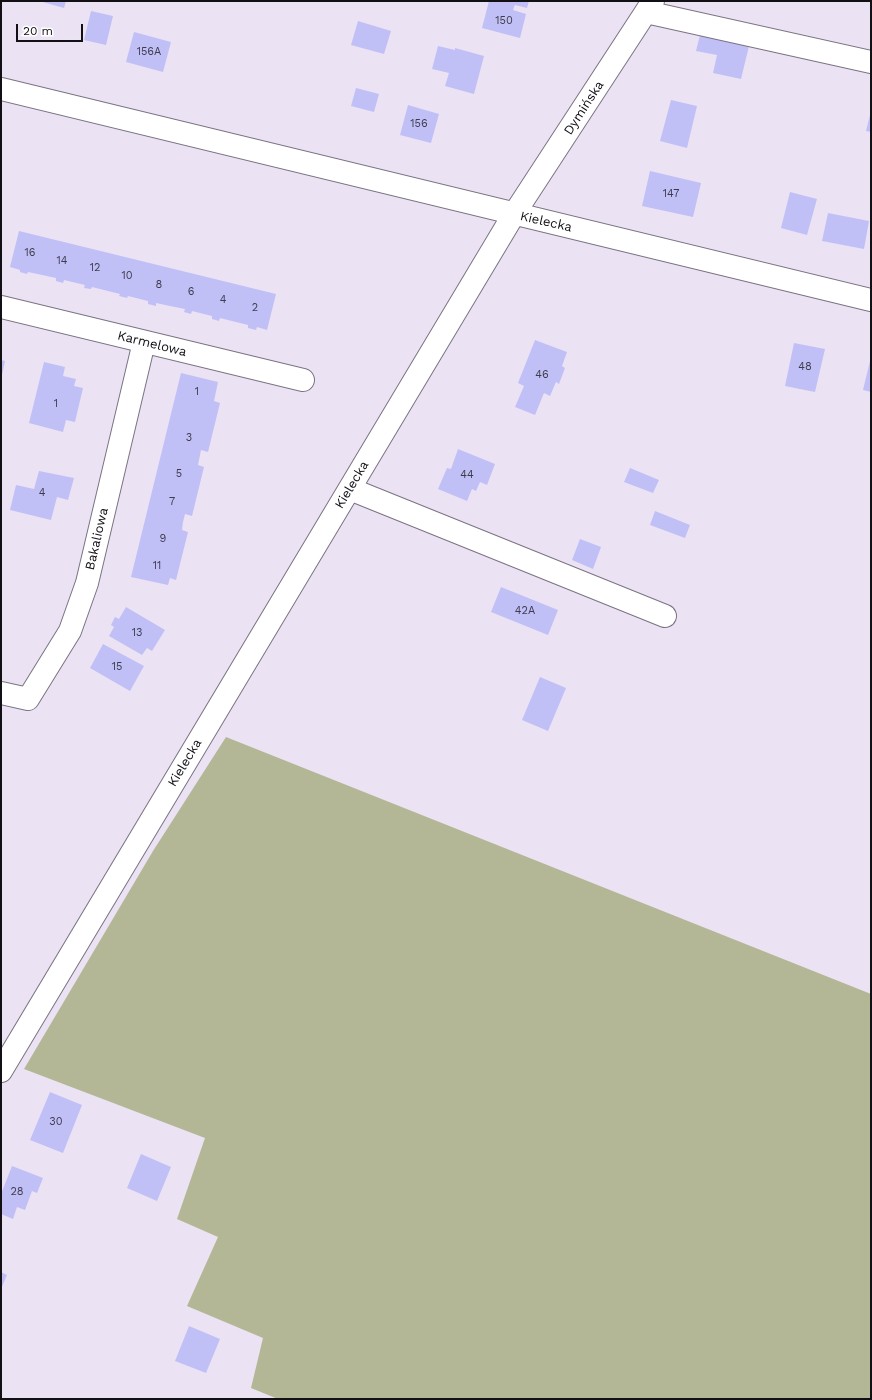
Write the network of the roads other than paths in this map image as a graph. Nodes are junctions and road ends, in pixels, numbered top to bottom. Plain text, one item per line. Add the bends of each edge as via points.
1 (650, 6) edge
2 (871, 62) edge
3 (1, 89) edge
4 (514, 214) junction
5 (871, 300) edge
6 (1, 307) edge
7 (144, 342) junction
8 (303, 380) dead end
9 (350, 489) junction
10 (665, 616) dead end
11 (1, 693) edge
12 (1, 1071) edge

1 - 2 street
1 - 4 street, Dymińska
3 - 4 street
4 - 5 street, Kielecka
4 - 9 street, Kielecka
6 - 7 street, Karmelowa
7 - 8 street, Karmelowa
7 - 11 street, Bakaliowa via 87,583 70,631 28,699
9 - 10 street
9 - 12 street, Kielecka

